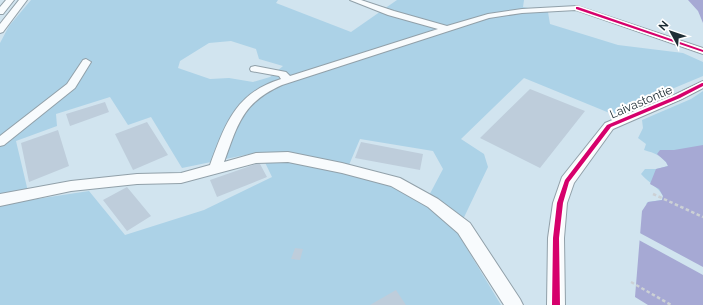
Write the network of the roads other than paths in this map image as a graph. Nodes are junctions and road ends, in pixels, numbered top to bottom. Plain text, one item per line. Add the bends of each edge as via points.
1 (10, 0) edge
2 (24, 0) edge
3 (354, 0) edge
4 (575, 4) edge
5 (0, 12) edge
6 (447, 29) junction
7 (0, 30) edge
8 (703, 51) edge
9 (86, 62) dead end
10 (255, 69) dead end
11 (288, 80) junction
12 (703, 84) edge
13 (0, 142) edge
14 (215, 169) junction
15 (0, 200) edge
16 (514, 305) edge
17 (556, 305) edge

1 - 5 street
2 - 7 street
3 - 6 street
4 - 6 street via 488,16
4 - 8 street
6 - 11 street
9 - 13 street via 71,86
10 - 11 street via 282,74
11 - 14 street via 256,94 243,109 229,132
12 - 17 street, Laivastontie via 609,126 568,181 560,203 556,238
14 - 15 street via 180,178 137,179 71,186
14 - 16 street via 256,158 288,157 395,182 433,203 464,228

